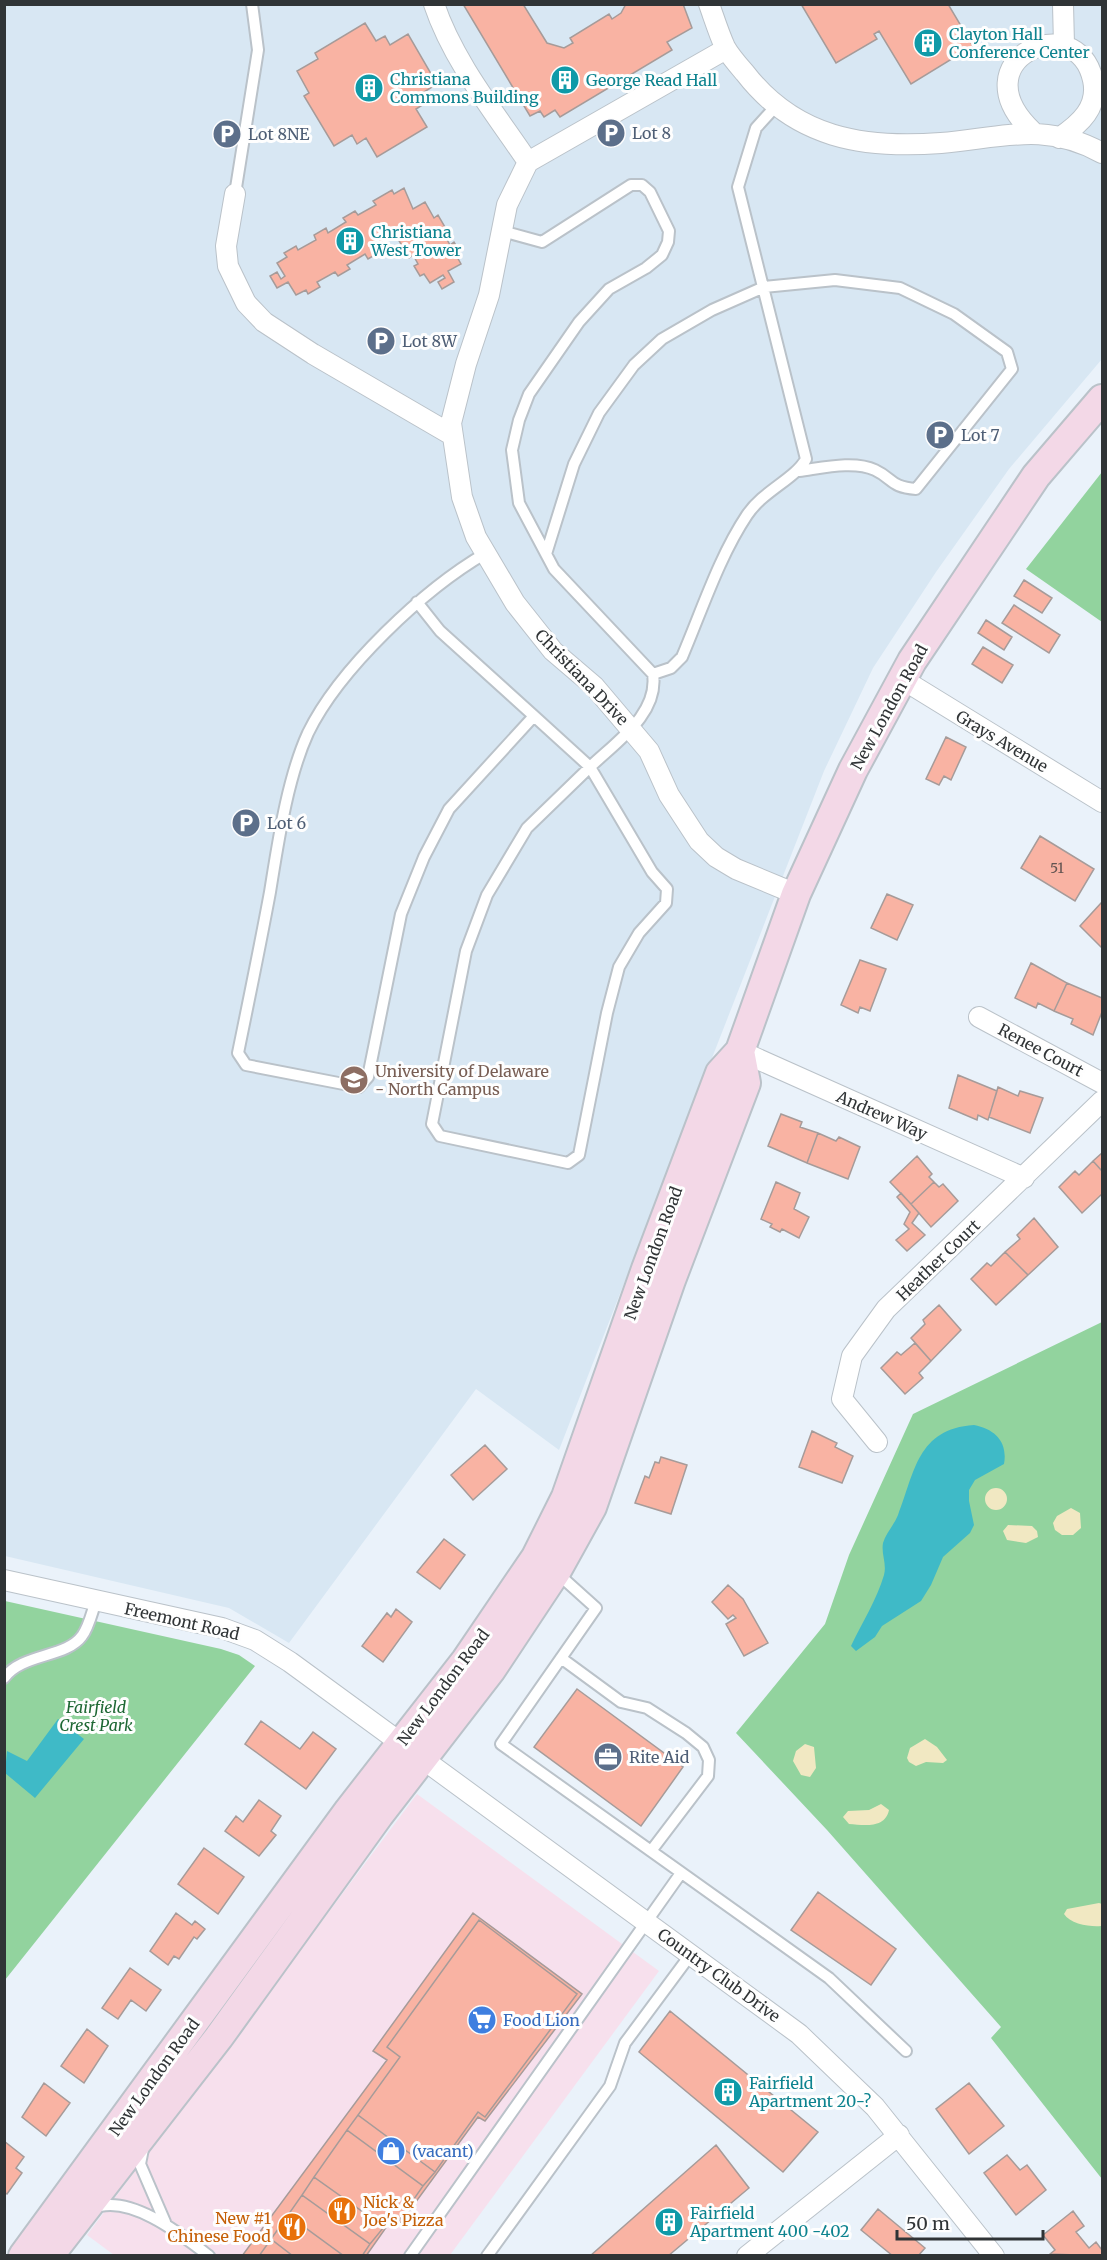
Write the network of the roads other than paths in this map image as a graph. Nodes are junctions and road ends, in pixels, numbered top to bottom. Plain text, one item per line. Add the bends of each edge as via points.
1 (252, 4) edge
2 (434, 4) edge
3 (709, 4) edge
4 (1063, 4) edge
5 (1064, 45) junction
6 (726, 49) junction
7 (777, 106) junction
8 (1033, 132) junction
9 (1059, 138) junction
10 (1102, 153) edge
11 (528, 162) junction
12 (236, 194) joint
13 (502, 231) junction
14 (764, 287) junction
15 (1102, 399) edge
16 (452, 435) junction
17 (800, 471) junction
18 (486, 554) junction
19 (546, 554) junction
20 (417, 602) junction
21 (653, 674) junction
22 (902, 680) junction
23 (534, 716) junction
24 (631, 728) junction
25 (590, 767) junction
26 (1102, 802) edge
27 (795, 894) junction
28 (980, 1017) dead end
29 (740, 1052) junction
30 (1102, 1083) edge
31 (1102, 1101) edge
32 (1024, 1178) junction
33 (877, 1442) dead end
34 (556, 1572) junction
35 (4, 1580) edge
36 (96, 1601) junction
37 (561, 1658) junction
38 (4, 1678) edge
39 (400, 1743) junction
40 (423, 1760) junction
41 (651, 1851) junction
42 (681, 1873) junction
43 (647, 1922) junction
44 (691, 1954) junction
45 (906, 2051) dead end
46 (146, 2134) junction
47 (899, 2135) junction
48 (82, 2213) junction
49 (165, 2222) junction
50 (23, 2256) edge
51 (49, 2256) edge
52 (209, 2256) edge
53 (411, 2256) edge
54 (487, 2256) edge
55 (747, 2256) edge
56 (994, 2256) edge

1 - 12 lane via 258,50
2 - 11 street via 470,75
3 - 6 street
4 - 5 street
5 - 8 street via 1046,44 1030,50 1016,60 1008,75 1006,91 1012,108
5 - 9 street via 1078,52 1092,73 1095,88 1085,117
6 - 7 street via 760,93
6 - 11 street
7 - 8 street via 800,123 836,136 879,144 941,143
7 - 14 lane via 756,128 738,187
8 - 9 street
9 - 10 street
11 - 13 street, Christiana Drive via 507,205
12 - 16 street via 226,246 228,266 246,303 264,322 313,354
13 - 16 street, Christiana Drive via 489,295 457,398
13 - 19 lane via 542,242 631,185 642,185 650,192 669,231 662,255 609,289 579,322 529,394 522,411 512,450 519,503
14 - 17 lane via 806,459
14 - 17 lane via 835,280 900,288 954,314 1007,352 1012,369 916,489 899,488 874,469 848,466
14 - 19 lane via 712,310 662,339 634,366 599,413 574,464
15 - 22 main road, New London Road via 1036,476
16 - 18 street, Christiana Drive via 462,497
17 - 21 lane via 764,496 748,513 735,534 682,657 671,668
18 - 20 lane via 462,567
18 - 24 street, Christiana Drive via 515,603 553,651 594,687
19 - 21 lane via 554,569
20 - 23 lane via 440,631
20 - 23 lane via 342,679 308,733 284,809 238,1053 246,1065 359,1088 368,1077 401,914 424,857 448,809
21 - 24 lane via 651,704
22 - 26 street, Grays Avenue
22 - 27 main road, New London Road via 853,770
23 - 25 lane
24 - 25 lane
24 - 27 street, Christiana Drive via 649,751 669,795 699,841 736,869
25 - 25 lane via 652,872 667,889 666,903 639,933 619,967 579,1155 568,1163 440,1136 432,1124 452,1020 466,951 487,895 527,828
27 - 29 main road, New London Road
28 - 30 street, Renee Court
29 - 32 street, Andrew Way
29 - 34 main road, New London Road via 746,1083 671,1280 592,1507
29 - 39 main road, New London Road via 720,1073 566,1497 536,1557 466,1660
31 - 32 street, Heather Court
32 - 33 street, Heather Court via 886,1309 852,1356 842,1399
34 - 37 lane via 596,1608
34 - 40 main road, New London Road via 491,1670
35 - 36 street, Freemont Road
36 - 38 lane via 81,1638 20,1664
36 - 39 street, Freemont Road via 222,1628 255,1640
37 - 41 lane via 501,1744
37 - 41 lane via 621,1702 647,1708 703,1747 709,1760 708,1776
39 - 40 street, Country Club Drive
39 - 50 main road, New London Road
40 - 43 street, Country Club Drive
40 - 46 main road, New London Road
41 - 42 lane
42 - 43 lane
42 - 45 lane via 829,1978
43 - 44 street, Country Club Drive
43 - 53 lane
44 - 47 street, Country Club Drive via 815,2048
44 - 54 lane via 625,2043 610,2086
46 - 48 main road, New London Road
46 - 49 lane via 140,2164
47 - 55 street
47 - 56 street, Country Club Drive
48 - 49 lane via 96,2207 120,2207
48 - 51 main road, New London Road
49 - 52 lane

